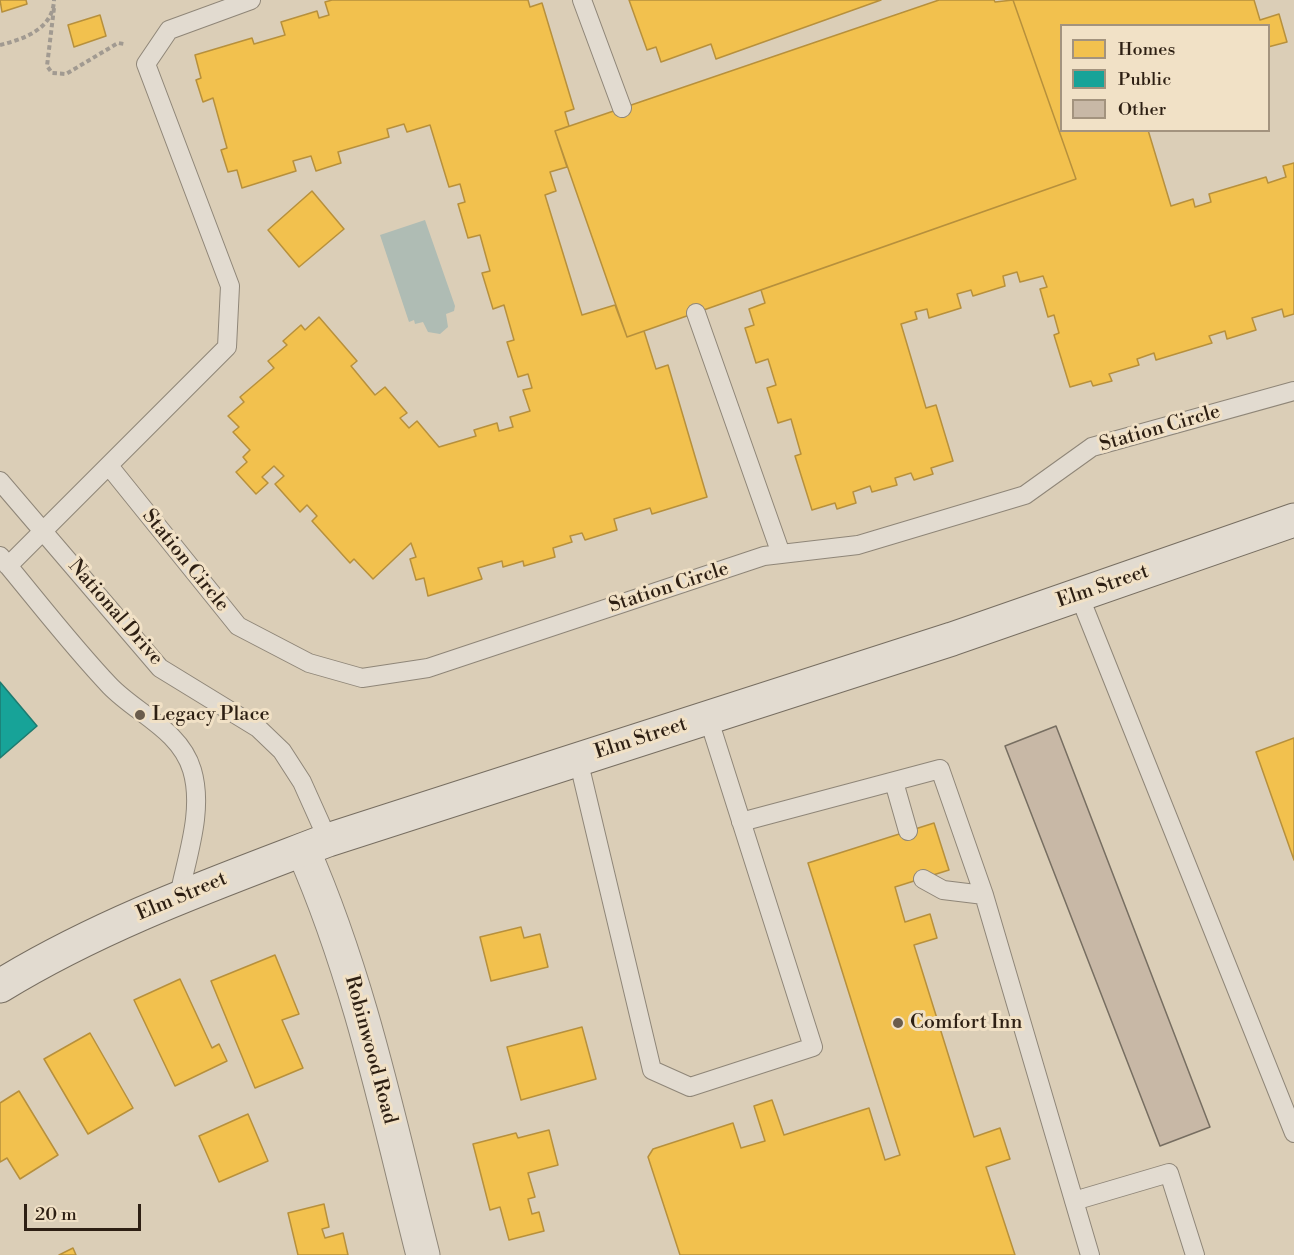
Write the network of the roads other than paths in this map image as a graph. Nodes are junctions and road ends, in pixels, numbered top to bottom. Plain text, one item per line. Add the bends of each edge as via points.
1 (251, 0) edge
2 (582, 0) edge
3 (622, 108) dead end
4 (696, 313) dead end
5 (1294, 391) edge
6 (109, 466) junction
7 (0, 481) edge
8 (1294, 520) edge
9 (44, 531) junction
10 (782, 554) junction
11 (4, 561) edge
12 (1079, 595) junction
13 (708, 717) junction
14 (578, 759) junction
15 (894, 782) junction
16 (741, 822) junction
17 (908, 831) dead end
18 (315, 845) junction
19 (923, 879) dead end
20 (984, 895) junction
21 (179, 896) junction
22 (0, 986) edge
23 (1294, 1133) edge
24 (1074, 1201) junction
25 (423, 1255) edge
26 (1090, 1255) edge
27 (1195, 1255) edge

1 - 6 lane via 169,30 146,64 230,286 227,347
2 - 3 lane
4 - 10 lane
5 - 10 lane, Station Circle via 1092,447 1025,495 858,545
6 - 9 lane
6 - 10 lane, Station Circle via 238,627 309,663 362,678 428,668 764,556
7 - 9 lane, National Drive
8 - 12 main road, Elm Street
9 - 11 lane
9 - 18 lane, National Drive via 160,668 258,728 282,751 302,782
11 - 21 lane via 110,687 165,731 188,757 197,802
12 - 13 main road, Elm Street
12 - 23 lane
13 - 14 main road, Elm Street
13 - 16 lane
14 - 16 lane via 652,1070 690,1087 813,1047
14 - 18 main road, Elm Street
15 - 16 lane
15 - 17 lane
15 - 20 lane via 940,770
18 - 21 main road, Elm Street
18 - 25 main road, Robinwood Road
19 - 20 lane via 943,890
20 - 24 lane
21 - 22 main road, Elm Street via 40,962
24 - 26 lane
24 - 27 lane via 1169,1173

